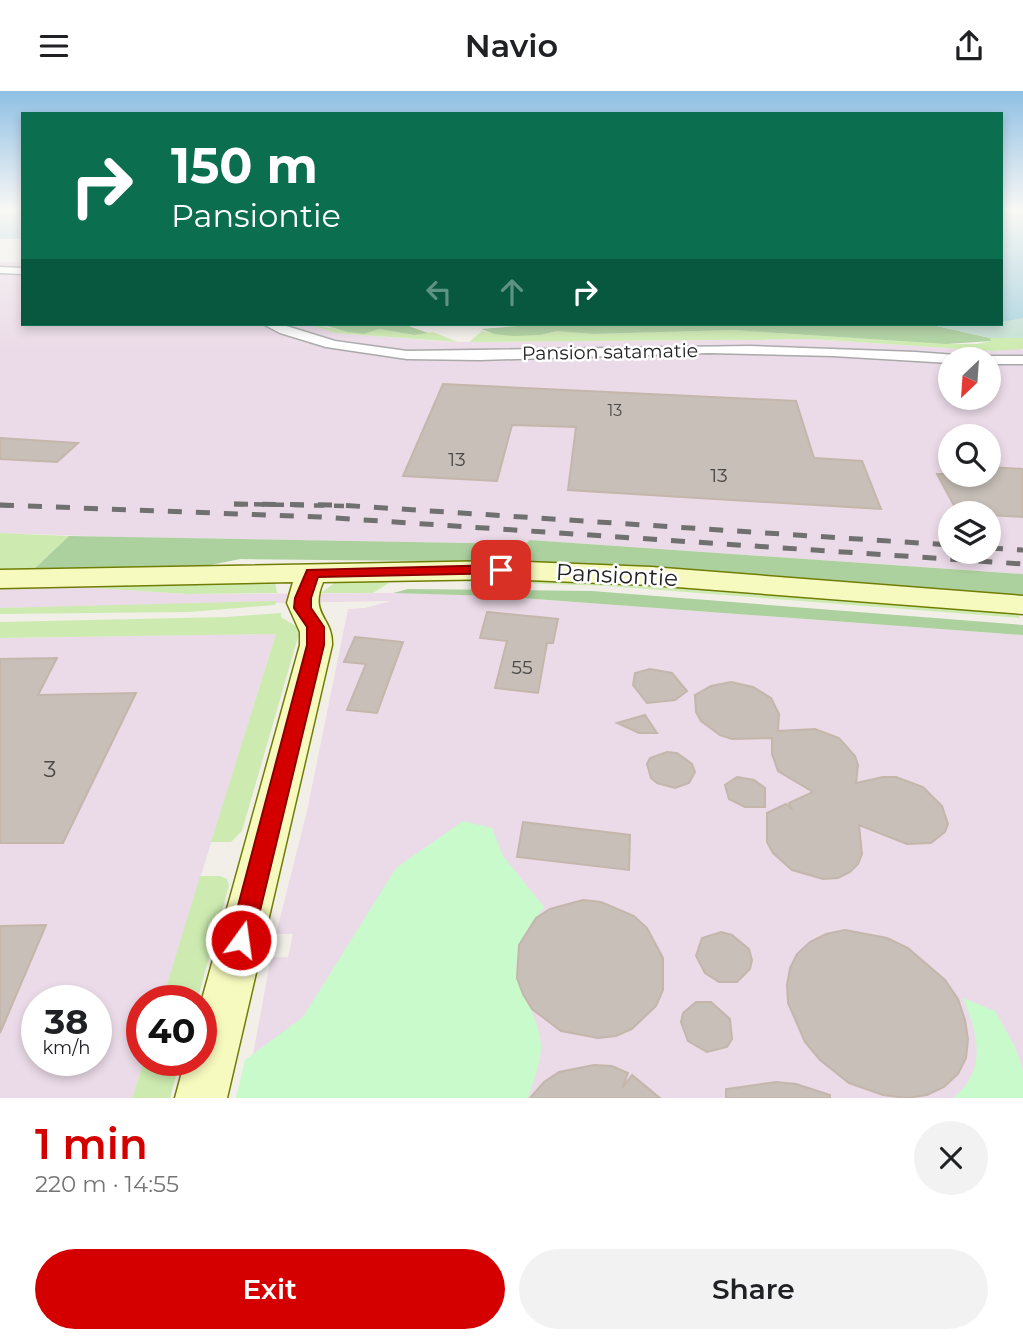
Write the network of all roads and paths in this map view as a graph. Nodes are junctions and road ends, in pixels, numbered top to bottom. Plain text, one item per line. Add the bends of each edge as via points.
1 (0, 270) edge
2 (21, 271) edge
3 (276, 326) edge
4 (938, 358) edge
5 (1001, 360) edge
6 (1023, 360) edge
7 (312, 573) junction
8 (0, 579) edge
9 (1023, 605) edge
10 (201, 1098) edge

1 - 2 street
3 - 4 street, Pansion satamatie via 346,347 442,356 796,349
5 - 6 street
7 - 8 street, Pansiontie
7 - 9 street, Pansiontie via 587,572
7 - 10 street via 303,608 315,627 316,645

